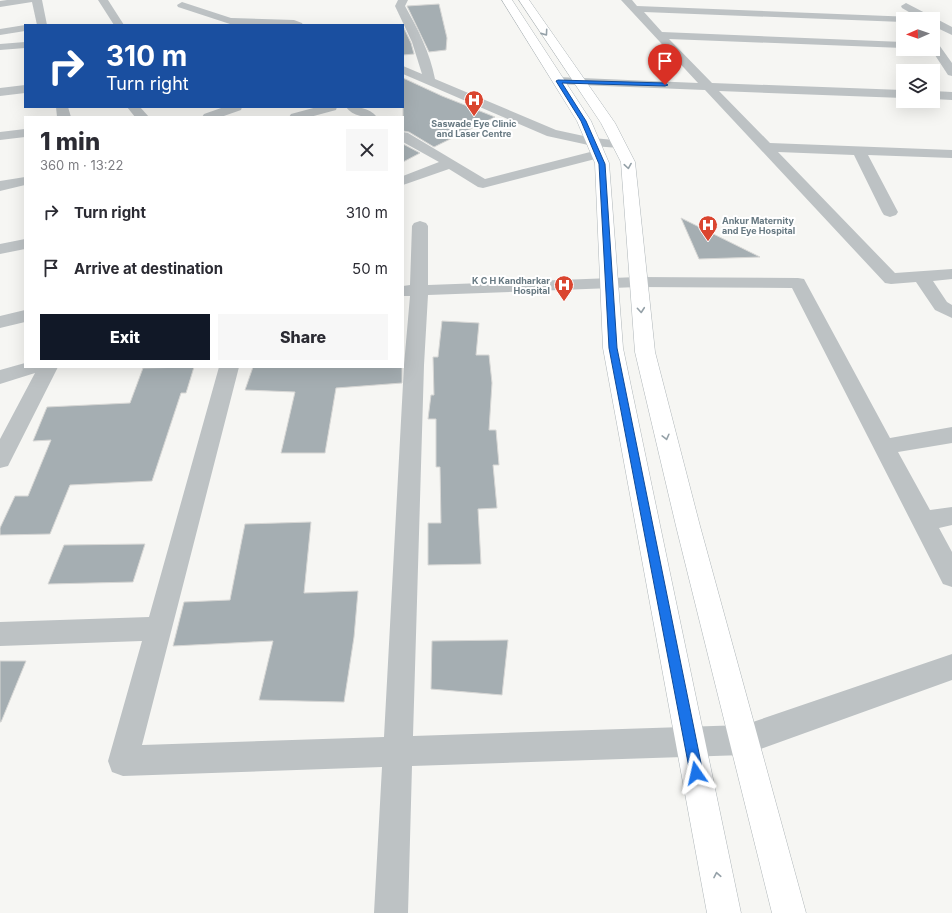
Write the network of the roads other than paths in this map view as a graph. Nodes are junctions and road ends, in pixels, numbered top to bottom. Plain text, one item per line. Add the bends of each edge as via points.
1 (29, 0) edge
2 (37, 0) edge
3 (103, 0) edge
4 (403, 0) edge
5 (507, 0) edge
6 (524, 0) edge
7 (904, 3) edge
8 (0, 4) edge
9 (182, 5) dead end
10 (631, 5) edge
11 (910, 12) edge
12 (918, 12) edge
13 (753, 14) junction
14 (851, 17) junction
15 (896, 19) edge
16 (230, 21) junction
17 (42, 24) edge
18 (118, 24) edge
19 (221, 24) edge
20 (294, 24) edge
21 (940, 25) edge
22 (407, 26) edge
23 (24, 28) edge
24 (0, 32) edge
25 (952, 32) edge
26 (660, 35) junction
27 (760, 39) junction
28 (867, 43) junction
29 (24, 45) edge
30 (896, 45) edge
31 (0, 47) edge
32 (940, 56) edge
33 (404, 70) edge
34 (952, 72) edge
35 (428, 80) junction
36 (569, 82) junction
37 (708, 86) junction
38 (24, 89) edge
39 (0, 92) edge
40 (896, 94) edge
41 (940, 95) edge
42 (952, 96) edge
43 (134, 108) edge
44 (233, 108) edge
45 (328, 108) edge
46 (354, 108) edge
47 (141, 116) edge
48 (212, 116) edge
49 (300, 116) edge
50 (368, 116) edge
51 (24, 133) edge
52 (0, 136) edge
53 (405, 139) edge
54 (619, 144) junction
55 (765, 146) junction
56 (596, 148) junction
57 (860, 150) junction
58 (952, 154) edge
59 (450, 163) junction
60 (24, 181) edge
61 (404, 181) edge
62 (1, 184) edge
63 (890, 212) dead end
64 (420, 226) dead end
65 (24, 244) edge
66 (0, 249) edge
67 (952, 274) edge
68 (921, 276) junction
69 (638, 282) junction
70 (609, 283) junction
71 (411, 290) edge
72 (952, 312) edge
73 (24, 316) edge
74 (0, 322) edge
75 (31, 368) edge
76 (47, 368) edge
77 (229, 368) edge
78 (0, 377) edge
79 (952, 435) edge
80 (884, 447) junction
81 (0, 460) edge
82 (952, 516) edge
83 (923, 521) junction
84 (952, 576) edge
85 (158, 629) junction
86 (0, 634) edge
87 (952, 667) edge
88 (744, 740) junction
89 (690, 742) junction
90 (398, 752) junction
91 (391, 913) edge
92 (724, 913) edge
93 (789, 913) edge

1 - 8 street
2 - 17 street
3 - 18 street
4 - 22 street via 400,6
5 - 36 street
6 -> 36 street
7 - 11 street
7 - 12 street
9 - 16 street
10 - 13 street
10 - 26 street
13 - 14 street
13 - 27 street
14 - 15 street
14 - 28 street
16 - 19 street
16 - 20 street
21 - 25 street
22 - 35 street via 426,62
23 - 24 street
26 - 27 street
26 - 37 street
27 - 28 street
28 - 30 street
29 - 31 street
32 - 34 street
33 - 35 street
35 - 56 street via 552,133
36 - 37 street
36 - 54 street via 608,123
36 - 56 street
37 - 40 street
37 - 55 street
38 - 39 street
41 - 42 street
43 - 47 street
44 - 48 street
45 - 49 street
46 - 50 street
51 - 52 street
53 - 59 street
54 - 56 street
54 -> 69 street via 628,162
55 - 57 street
55 - 68 street via 891,279
56 - 59 street via 483,184
56 - 70 street via 602,164
57 - 58 street
57 - 63 street
59 - 61 street
60 - 62 street
64 - 71 street
65 - 66 street
67 - 68 street
68 - 72 street via 941,306
69 - 70 street
69 - 80 street via 798,283
69 -> 88 street via 645,352
70 - 71 street
70 - 89 street via 613,348
71 - 90 street
73 - 74 street
75 - 78 street
76 - 81 street
77 - 85 street
79 - 80 street
80 - 83 street
82 - 83 street
83 - 84 street
85 - 86 street
85 - 90 street via 123,761
87 - 88 street
88 - 89 street
88 - 93 street
89 - 90 street
92 -> 89 street
90 - 91 street

